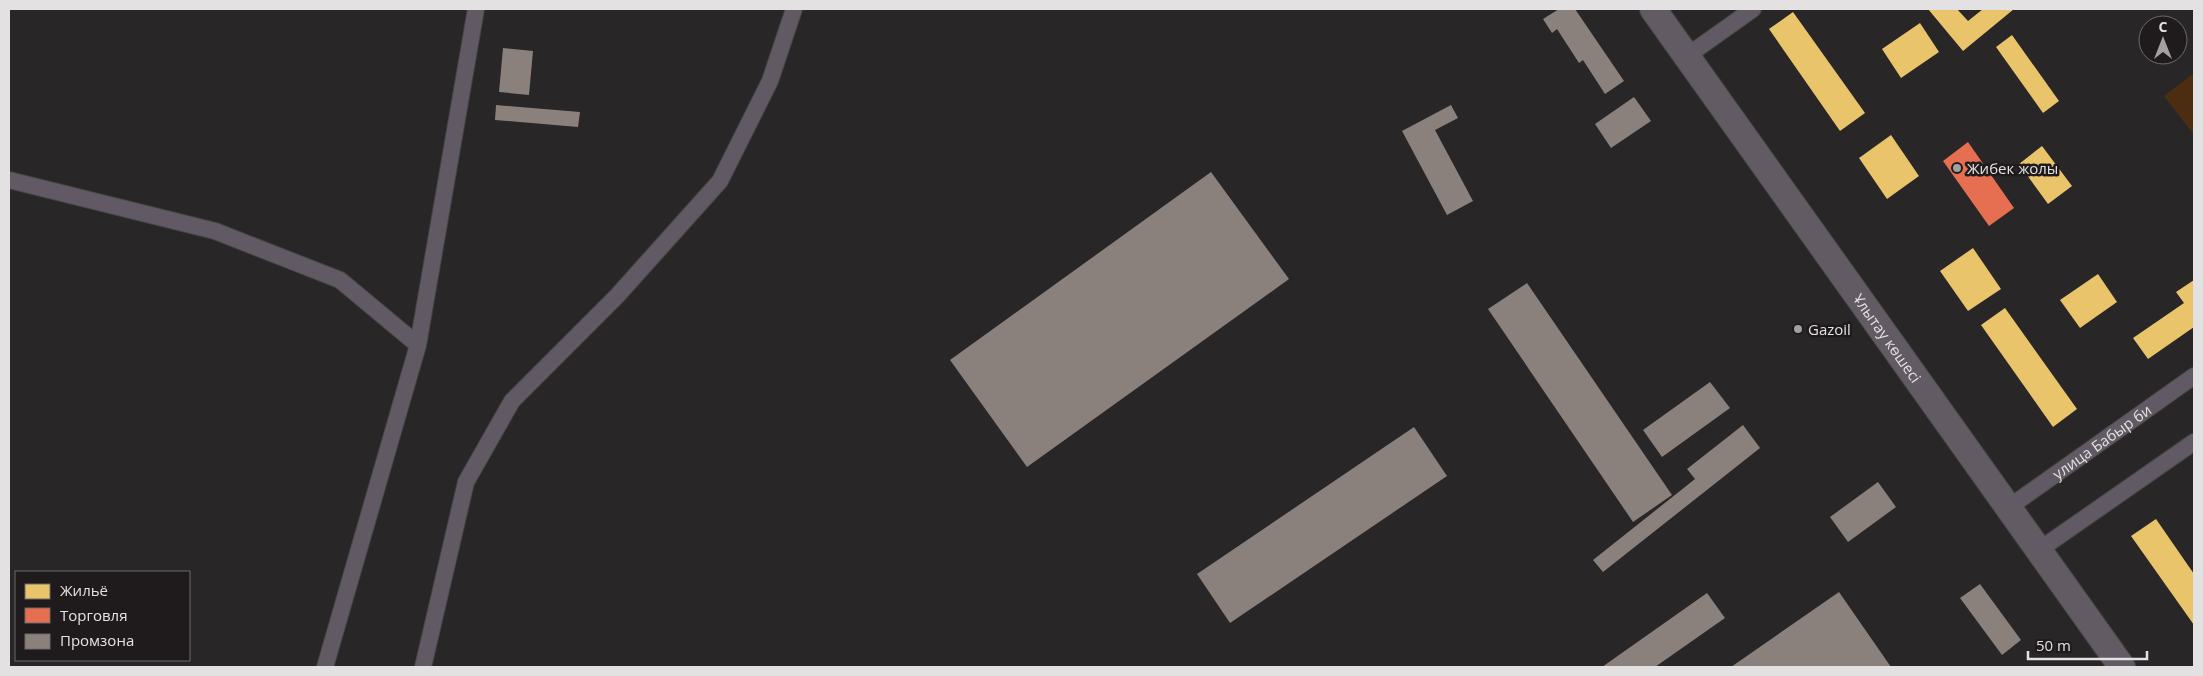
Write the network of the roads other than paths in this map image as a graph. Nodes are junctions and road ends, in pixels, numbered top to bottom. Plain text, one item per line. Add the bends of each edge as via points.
1 (476, 9) edge
2 (794, 9) edge
3 (1654, 9) edge
4 (1753, 9) edge
5 (1687, 56) junction
6 (9, 180) edge
7 (418, 345) junction
8 (2194, 376) edge
9 (2194, 442) edge
10 (2008, 508) junction
11 (2039, 550) junction
12 (325, 667) edge
13 (423, 667) edge
14 (2122, 667) edge

1 - 7 street
2 - 13 street via 770,81 720,181 617,296 512,401 466,482
3 - 5 main road, Ұлытау көшесі
4 - 5 street
5 - 10 main road, Ұлытау көшесі
6 - 7 street via 215,231 340,280
7 - 12 street
8 - 10 street, улица Бабыр би
9 - 11 street
10 - 11 main road, Ұлытау көшесі
11 - 14 main road, Ұлытау көшесі

